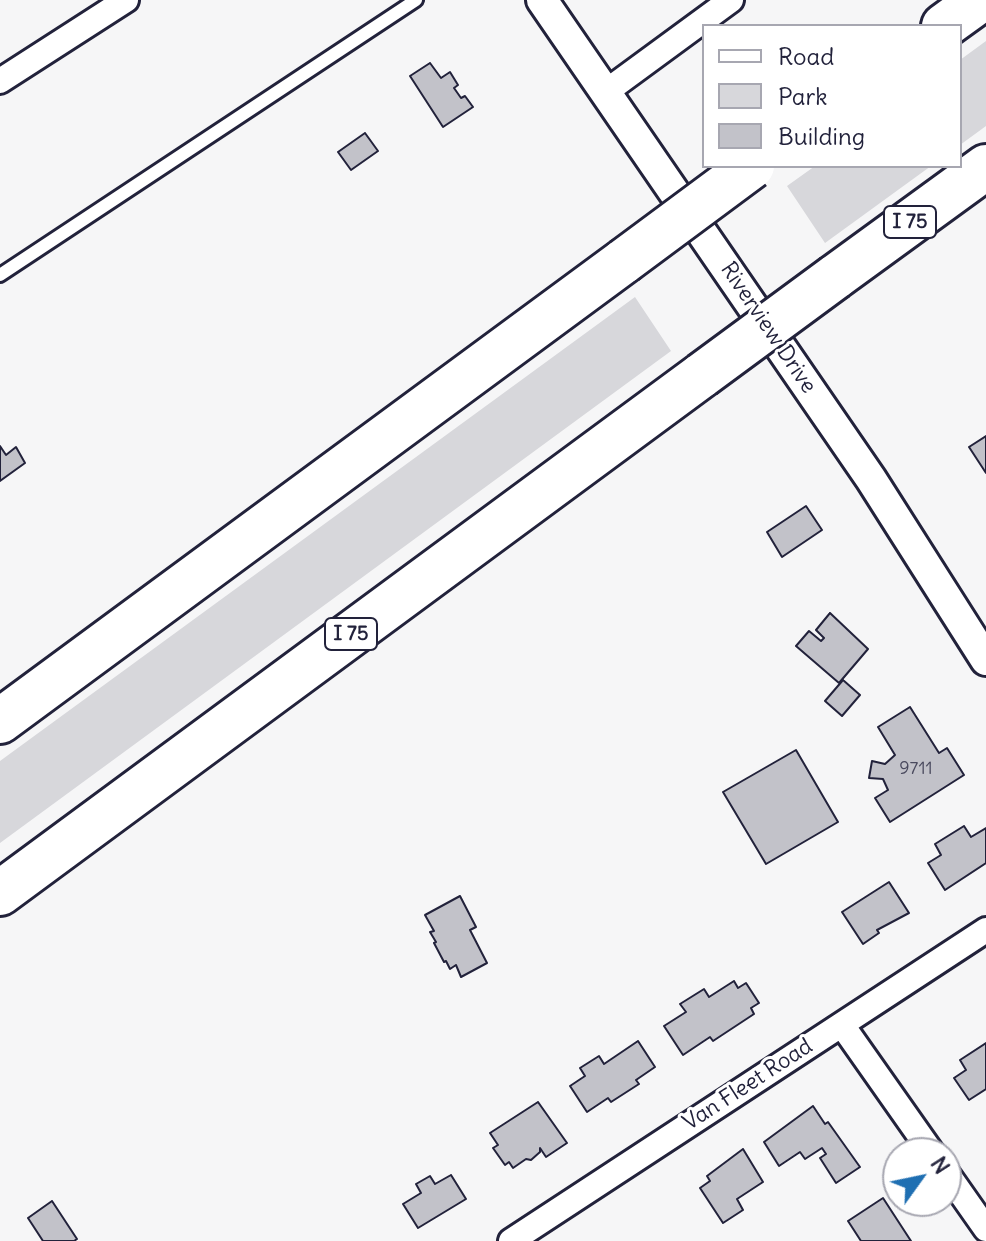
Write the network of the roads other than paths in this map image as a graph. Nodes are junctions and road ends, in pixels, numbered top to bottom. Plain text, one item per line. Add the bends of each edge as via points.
1 (126, 0) edge
2 (416, 0) edge
3 (542, 0) edge
4 (731, 0) edge
5 (980, 0) edge
6 (947, 24) edge
7 (0, 81) edge
8 (607, 91) junction
9 (986, 167) edge
10 (749, 168) edge
11 (0, 275) edge
12 (986, 660) edge
13 (0, 721) edge
14 (0, 893) edge
15 (986, 930) edge
16 (842, 1025) junction
17 (921, 1137) edge
18 (962, 1195) edge
19 (986, 1229) edge
20 (511, 1241) edge

1 - 7 street
2 - 11 lane
3 - 8 street, Riverview Drive
4 - 8 street
5 - 6 highway
8 - 12 street, Riverview Drive via 871,479
9 - 14 highway, I 75, bridge
10 - 13 highway, bridge
15 - 16 street, Van Fleet Road
16 - 17 street
16 - 20 street, Van Fleet Road
18 - 19 street

